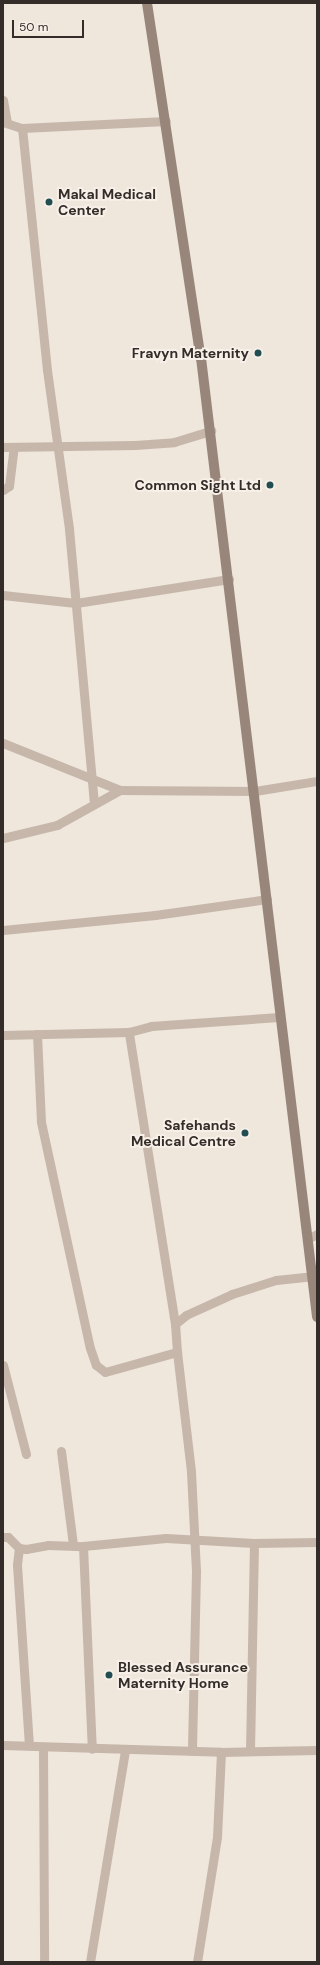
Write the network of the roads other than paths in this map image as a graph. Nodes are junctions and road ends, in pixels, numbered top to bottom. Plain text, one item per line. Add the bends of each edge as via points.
1 (147, 3) edge
2 (3, 100) edge
3 (166, 121) junction
4 (5, 122) edge
5 (22, 128) junction
6 (211, 431) junction
7 (58, 446) junction
8 (3, 447) edge
9 (14, 447) junction
10 (3, 490) edge
11 (229, 579) junction
12 (3, 595) edge
13 (76, 603) junction
14 (3, 743) edge
15 (93, 778) junction
16 (317, 781) edge
17 (120, 790) junction
18 (254, 791) junction
19 (94, 804) junction
20 (3, 838) edge
21 (267, 899) junction
22 (3, 930) edge
23 (279, 1017) junction
24 (128, 1032) junction
25 (37, 1034) junction
26 (3, 1035) edge
27 (313, 1236) edge
28 (312, 1276) junction
29 (317, 1316) edge
30 (176, 1324) junction
31 (177, 1352) junction
32 (3, 1365) edge
33 (61, 1451) dead end
34 (26, 1454) dead end
35 (3, 1537) edge
36 (194, 1539) junction
37 (317, 1542) edge
38 (254, 1543) junction
39 (78, 1546) junction
40 (19, 1548) junction
41 (3, 1745) edge
42 (29, 1746) junction
43 (43, 1747) junction
44 (92, 1748) junction
45 (125, 1750) junction
46 (317, 1750) edge
47 (192, 1751) junction
48 (250, 1751) junction
49 (221, 1752) junction
50 (44, 1962) edge
51 (90, 1962) edge
52 (199, 1962) edge

1 - 3 main road
2 - 4 street
3 - 5 street
3 - 6 main road
4 - 5 street
5 - 7 street
6 - 7 street via 174,442
6 - 11 main road
7 - 9 street
7 - 13 street
8 - 9 street
9 - 10 street via 9,486
11 - 13 street
11 - 18 main road
12 - 13 street
13 - 15 street
14 - 15 street
15 - 17 street
15 - 19 street
16 - 18 street
17 - 18 street
17 - 19 street
18 - 21 main road
19 - 20 street via 57,825
21 - 22 street via 155,915
21 - 23 main road
23 - 24 street via 151,1026
23 - 27 main road
24 - 25 street
24 - 30 street
25 - 26 street
25 - 31 street via 41,1122 79,1302 96,1365 105,1372
27 - 28 main road
28 - 29 main road
28 - 30 street via 276,1280 232,1294 186,1315
30 - 31 street
31 - 36 street via 191,1472
32 - 34 street
33 - 39 street
35 - 40 street via 8,1537
36 - 38 street
36 - 39 street via 166,1538
36 - 47 street via 196,1572
37 - 38 street
38 - 48 street
39 - 40 street
39 - 44 street
40 - 42 street via 17,1565
41 - 42 street
42 - 43 street
43 - 44 street
43 - 50 street
44 - 45 street
45 - 47 street
45 - 51 street
46 - 48 street
47 - 49 street
48 - 49 street
49 - 52 street via 217,1837

